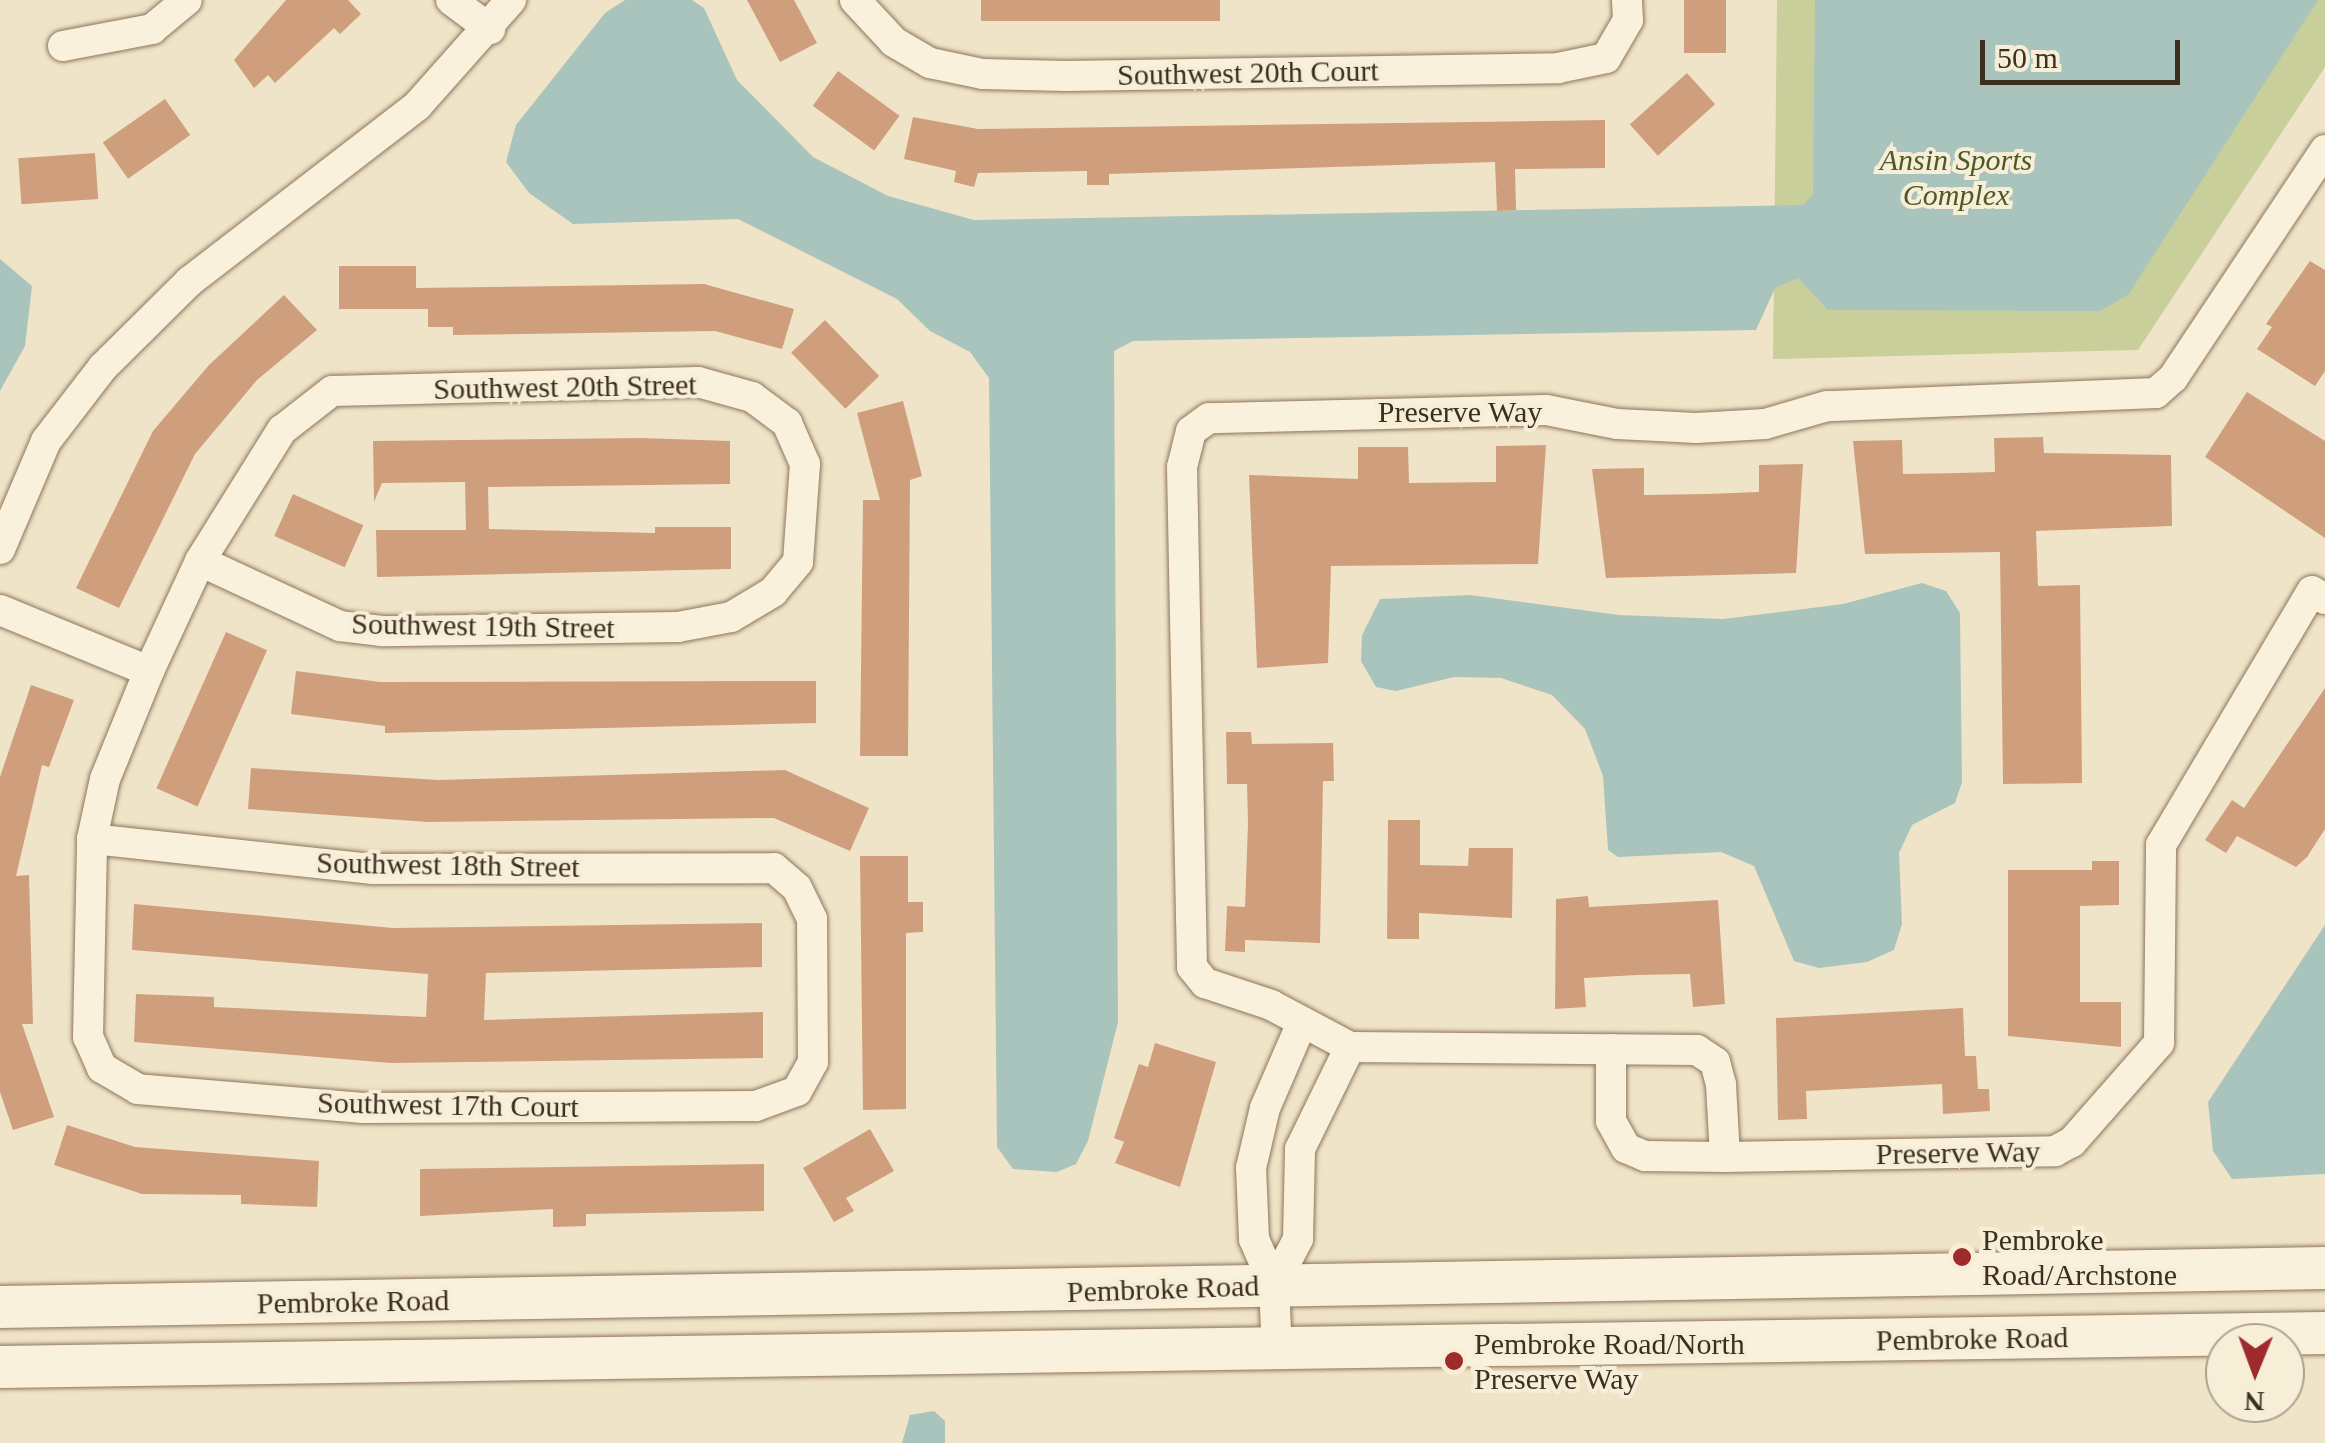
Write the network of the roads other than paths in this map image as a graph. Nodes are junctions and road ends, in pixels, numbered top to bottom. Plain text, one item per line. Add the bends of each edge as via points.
1 (187, 0) edge
2 (450, 0) edge
3 (511, 0) edge
4 (855, 0) edge
5 (1628, 0) edge
6 (490, 29) junction
7 (63, 46) dead end
8 (2325, 150) edge
9 (0, 549) edge
10 (200, 561) junction
11 (773, 592) joint
12 (2325, 599) edge
13 (0, 610) edge
14 (149, 671) junction
15 (92, 839) junction
16 (1301, 1024) junction
17 (1350, 1047) junction
18 (1611, 1049) junction
19 (797, 1091) joint
20 (1265, 1108) junction
21 (1310, 1126) junction
22 (1724, 1157) junction
23 (2325, 1268) edge
24 (1274, 1285) junction
25 (0, 1307) edge
26 (2325, 1332) edge
27 (1277, 1353) junction
28 (0, 1367) edge

1 - 7 street via 152,29
2 - 6 street
3 - 6 street
4 - 5 street, Southwest 20th Court via 894,42 930,63 982,74 1066,76 1558,68 1606,58 1628,20
6 - 9 street via 418,106 190,280 102,367 46,441
8 - 16 street, Preserve Way via 2173,378 2156,393 1828,406 1765,424 1696,428 1616,424 1546,410 1239,413 1209,418 1191,431 1182,467 1192,966 1205,983
10 - 11 street, Southwest 19th Street via 340,626 382,631 678,627 732,616
10 - 11 street, Southwest 20th Street via 282,430 332,391 698,382 752,397 788,423 805,464 798,562
10 - 14 street
12 - 22 street, Preserve Way via 2312,591 2169,824 2161,844 2159,1043 2072,1142 2056,1151
13 - 14 street
14 - 15 street via 105,779
15 - 19 street, Southwest 18th Street via 372,869 774,868 797,888 812,919 813,1062
15 - 19 street, Southwest 17th Court via 88,1037 102,1068 138,1089 362,1108 756,1106
16 - 17 street, Preserve Way
16 - 20 street
17 - 18 street, Preserve Way
17 - 21 street
18 - 22 street via 1611,1121 1626,1148 1645,1156
18 - 22 street, Preserve Way via 1697,1050 1715,1062
20 - 21 street
20 - 24 street via 1250,1206 1257,1249
21 - 24 street via 1300,1149 1298,1239
23 - 24 main road, Pembroke Road
24 - 25 main road, Pembroke Road
24 - 27 street
26 - 27 main road, Pembroke Road
27 - 28 main road, Pembroke Road

